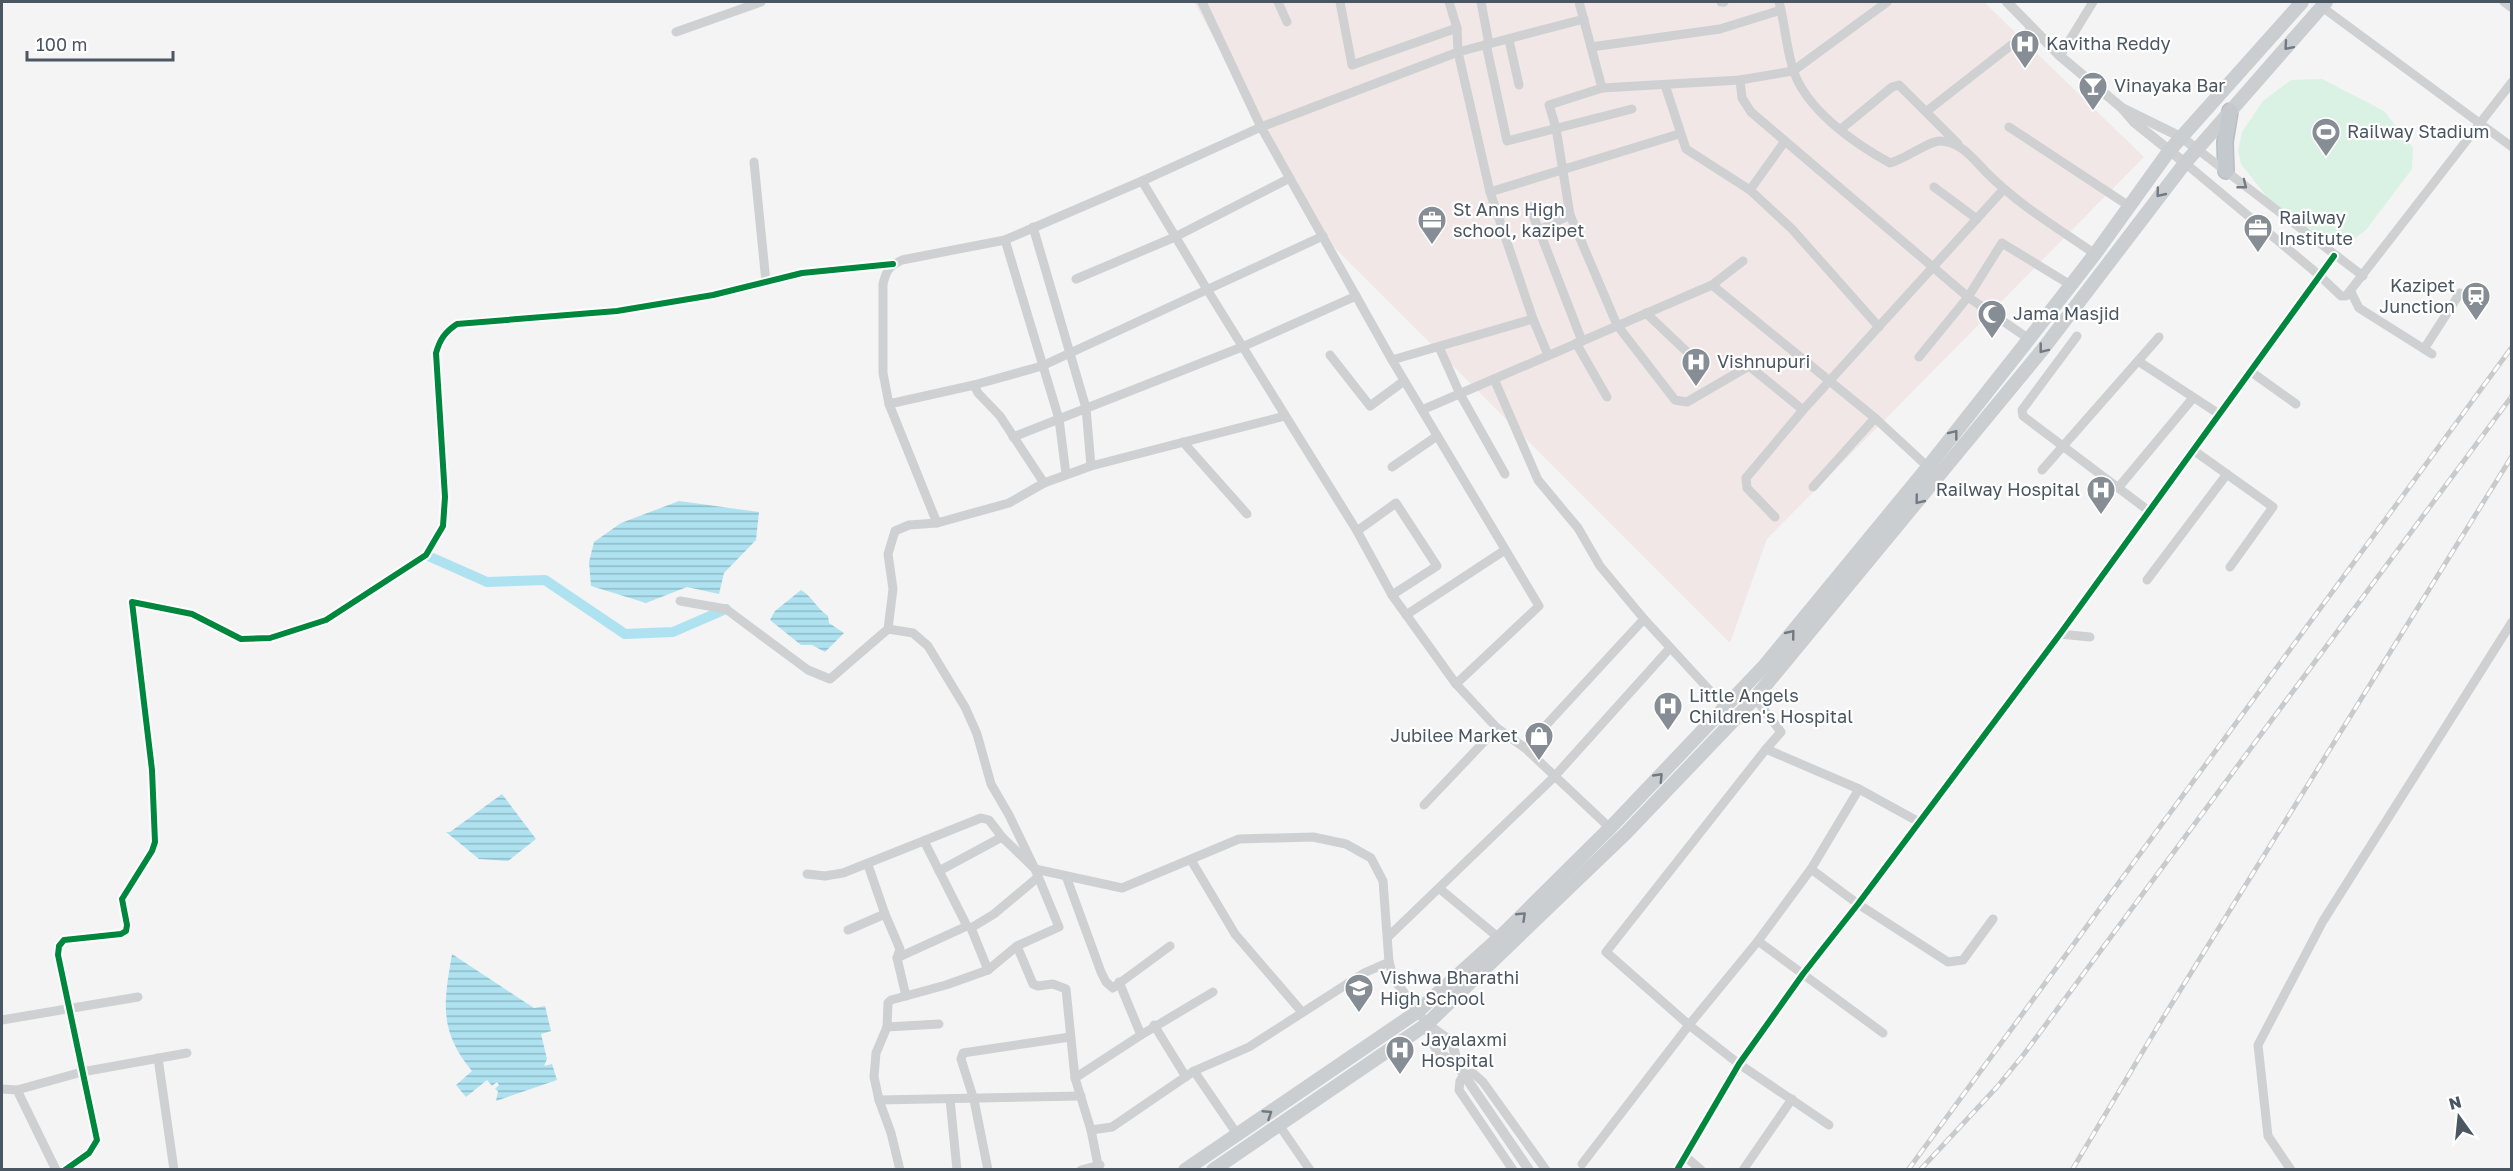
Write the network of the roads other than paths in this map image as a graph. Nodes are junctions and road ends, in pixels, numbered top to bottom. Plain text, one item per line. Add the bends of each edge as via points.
1 (761, 2) edge
2 (1202, 2) edge
3 (1278, 2) edge
4 (1340, 2) edge
5 (1449, 2) edge
6 (1481, 2) edge
7 (1579, 2) edge
8 (1887, 2) edge
9 (2007, 2) edge
10 (2302, 2) edge
11 (2504, 2) edge
12 (2091, 3) edge
13 (2324, 4) edge
14 (1780, 5) edge
15 (2511, 8) edge
16 (1584, 19) junction
17 (1287, 22) dead end
18 (1457, 28) junction
19 (2033, 28) junction
20 (676, 32) dead end
21 (1509, 40) junction
22 (1488, 44) junction
23 (1591, 47) junction
24 (1458, 52) junction
25 (2060, 56) junction
26 (1793, 71) junction
27 (1740, 80) junction
28 (2511, 82) edge
29 (1519, 85) dead end
30 (1665, 85) junction
31 (1602, 88) junction
32 (2122, 108) junction
33 (1632, 109) dead end
34 (1927, 111) junction
35 (2230, 111) junction
36 (2481, 124) junction
37 (1261, 127) junction
38 (2009, 127) dead end
39 (1556, 128) junction
40 (1840, 129) junction
41 (1680, 134) junction
42 (2181, 137) junction
43 (1785, 141) junction
44 (1958, 144) junction
45 (2511, 147) edge
46 (2197, 149) junction
47 (2169, 152) junction
48 (754, 162) dead end
49 (2185, 163) junction
50 (1562, 170) junction
51 (2226, 171) junction
52 (1290, 178) junction
53 (1142, 181) junction
54 (1934, 187) dead end
55 (1750, 190) junction
56 (2003, 190) junction
57 (1490, 192) junction
58 (1529, 206) dead end
59 (2129, 206) junction
60 (1570, 214) junction
61 (1977, 219) junction
62 (1033, 227) junction
63 (1539, 230) junction
64 (1175, 237) junction
65 (1323, 237) junction
66 (1005, 240) junction
67 (2095, 254) junction
68 (2334, 256) junction
69 (1743, 261) dead end
70 (893, 264) junction
71 (1934, 267) junction
72 (2319, 275) junction
73 (2363, 276) junction
74 (1076, 279) dead end
75 (766, 282) junction
76 (2070, 284) junction
77 (1712, 285) junction
78 (1208, 291) junction
79 (2351, 292) junction
80 (2460, 293) dead end
81 (1356, 297) junction
82 (1968, 297) junction
83 (1646, 313) junction
84 (1533, 319) junction
85 (1617, 325) junction
86 (1879, 327) junction
87 (2077, 336) dead end
88 (2159, 337) dead end
89 (2029, 339) junction
90 (1579, 342) junction
91 (1242, 347) junction
92 (1439, 347) junction
93 (1686, 351) dead end
94 (1070, 354) junction
95 (1330, 355) dead end
96 (1548, 355) junction
97 (1919, 357) dead end
98 (1392, 360) junction
99 (2138, 361) junction
100 (1042, 366) junction
101 (2250, 371) junction
102 (1494, 378) junction
103 (1404, 381) junction
104 (1830, 381) junction
105 (974, 385) junction
106 (1460, 394) junction
107 (1607, 397) dead end
108 (2193, 398) junction
109 (889, 404) junction
110 (2296, 404) dead end
111 (1086, 408) junction
112 (1422, 410) junction
113 (1803, 410) junction
114 (2219, 414) junction
115 (1285, 416) junction
116 (1875, 418) junction
117 (1059, 419) junction
118 (1437, 436) junction
119 (1013, 437) junction
120 (1184, 442) junction
121 (2061, 447) junction
122 (2193, 450) junction
123 (1091, 466) junction
124 (1392, 467) dead end
125 (1928, 467) junction
126 (2042, 470) dead end
127 (1066, 474) junction
128 (1505, 474) dead end
129 (2227, 474) junction
130 (1044, 483) junction
131 (1813, 487) dead end
132 (2118, 488) junction
133 (2149, 511) junction
134 (1247, 514) dead end
135 (1775, 517) dead end
136 (937, 523) junction
137 (1357, 531) junction
138 (1505, 550) junction
139 (2230, 567) dead end
140 (2147, 580) dead end
141 (1392, 595) junction
142 (680, 602) dead end
143 (1406, 615) junction
144 (1644, 619) junction
145 (2511, 622) edge
146 (888, 629) junction
147 (2060, 634) junction
148 (2090, 637) dead end
149 (1670, 648) junction
150 (1456, 684) junction
151 (1755, 698) junction
152 (1725, 707) junction
153 (1497, 728) junction
154 (1525, 748) junction
155 (1766, 749) junction
156 (1554, 777) junction
157 (1859, 789) junction
158 (1424, 805) dead end
159 (1919, 822) junction
160 (1611, 828) junction
161 (1002, 837) junction
162 (924, 841) junction
163 (1191, 860) junction
164 (868, 865) junction
165 (1811, 869) junction
166 (939, 871) junction
167 (1036, 873) junction
168 (807, 874) dead end
169 (1066, 876) junction
170 (1440, 889) junction
171 (1858, 904) junction
172 (885, 914) junction
173 (1993, 919) dead end
174 (969, 927) junction
175 (848, 930) dead end
176 (1389, 936) junction
177 (1499, 938) junction
178 (1758, 941) junction
179 (1017, 946) junction
180 (1170, 946) dead end
181 (897, 958) junction
182 (1389, 962) junction
183 (988, 970) junction
184 (1803, 974) junction
185 (1119, 982) junction
186 (1213, 992) dead end
187 (906, 996) junction
188 (138, 997) dead end
189 (69, 1008) junction
190 (1302, 1012) junction
191 (1417, 1012) junction
192 (2, 1020) edge
193 (939, 1024) dead end
194 (1427, 1024) junction
195 (1154, 1025) junction
196 (1689, 1025) junction
197 (887, 1027) junction
198 (1883, 1033) dead end
199 (1141, 1035) junction
200 (1070, 1037) junction
201 (187, 1053) dead end
202 (158, 1058) junction
203 (1739, 1064) junction
204 (82, 1072) junction
205 (1190, 1074) junction
206 (1464, 1074) junction
207 (1075, 1078) junction
208 (2, 1089) edge
209 (17, 1090) junction
210 (1081, 1096) junction
211 (1792, 1099) junction
212 (879, 1100) junction
213 (950, 1100) junction
214 (974, 1100) junction
215 (1279, 1125) junction
216 (1829, 1125) dead end
217 (1091, 1130) junction
218 (1237, 1134) junction
219 (1686, 1157) junction
220 (1582, 1164) dead end
221 (1100, 1167) edge
222 (56, 1170) edge
223 (64, 1170) edge
224 (174, 1170) edge
225 (900, 1170) edge
226 (957, 1170) edge
227 (988, 1170) edge
228 (1081, 1170) edge
229 (1185, 1170) edge
230 (1213, 1170) edge
231 (1310, 1170) edge
232 (1513, 1170) edge
233 (1529, 1170) edge
234 (1546, 1170) edge
235 (1677, 1170) edge
236 (1701, 1170) edge
237 (1743, 1170) edge
238 (2291, 1170) edge

1 - 20 street
2 - 37 street
3 - 17 street
4 - 18 street via 1352,65
5 - 18 street
6 - 22 street
7 - 16 street
8 - 26 street
9 - 19 street
10 - 42 main road
11 - 15 street
12 - 25 street
13 -> 35 main road
13 - 36 street
14 - 23 street via 1720,29
14 - 26 street
16 - 21 street
16 - 23 street
18 - 24 street
19 - 25 street
19 - 34 street
21 - 22 street
21 - 29 street
22 - 24 street
22 - 39 street via 1507,141
23 - 31 street
24 - 37 street
24 - 57 street
25 - 32 street
26 - 27 street
26 - 40 street via 1815,109
27 - 30 street
27 - 43 street via 1742,98 1751,112
28 - 36 street
30 - 31 street
30 - 41 street
31 - 39 street via 1549,105
32 - 42 street
32 - 47 street
33 - 39 street
34 - 40 street via 1896,85
34 - 44 street
35 - 46 main road
35 - 51 highway
36 - 45 street
36 - 73 street
37 - 52 street
37 - 53 street
38 - 59 street
39 - 50 street
40 - 44 street via 1890,163 1905,159 1932,142
41 - 50 street
41 - 55 street via 1686,149
42 - 46 street
42 - 47 main road
43 - 55 street
43 - 71 street
44 - 56 street
46 - 49 main road
46 - 51 street
47 - 49 street
47 - 59 main road
48 - 75 street
49 - 72 street
49 -> 151 main road via 2043,349
50 - 57 street
50 - 60 street
51 -> 68 street
52 - 64 street
52 - 65 street
53 - 62 street
53 - 64 street
54 - 61 street
55 - 86 street via 1792,229
56 - 61 street
56 - 67 street
57 - 84 street
58 - 63 street
59 - 67 main road
60 - 63 street
60 - 85 street
61 - 71 street
62 - 66 street
62 - 94 street
63 - 90 street
64 - 74 street
64 - 78 street
65 - 78 street
65 - 81 street
66 - 70 street
66 - 100 street
67 - 76 main road
68 - 72 street
68 - 73 street
69 - 77 street
70 - 75 street via 802,273
70 - 109 street via 885,271 883,284 884,373
71 - 82 street
71 - 86 street
72 - 79 street via 2341,296
72 - 101 street
73 - 79 street
75 - 189 street via 617,311 457,324 447,331 436,353 445,497 443,526 426,555 326,620 270,638 242,639 192,614 132,602 152,770 155,842 122,899 126,931 64,940 59,946
76 - 82 street via 2002,243
76 - 89 main road
77 - 83 street
77 - 104 street
78 - 91 street
78 - 94 street
79 - 80 street via 2360,308 2428,351
81 - 91 street
81 - 98 street
82 - 89 street
82 - 97 street
83 - 85 street
83 - 93 street
84 - 92 street
84 - 96 street
85 - 90 street
85 - 113 street via 1675,400 1686,402 1749,366
86 - 104 street
87 - 121 street via 2022,413
88 - 99 street
125 -> 89 main road
90 - 96 street
90 - 107 street
91 - 111 street
91 - 115 street
92 - 98 street
92 - 106 street
94 - 100 street
94 - 111 street
95 - 103 street via 1370,406
96 - 102 street
98 - 103 street
99 - 108 street
99 - 121 street
100 - 105 street
100 - 117 street
101 - 110 street
101 - 114 street
102 - 106 street
102 - 144 street via 1538,480
103 - 112 street
104 - 113 street
104 - 116 street
105 - 109 street
105 - 119 street
106 - 112 street
106 - 128 street
108 - 114 street
108 - 132 street
109 - 136 street
111 - 117 street
111 - 123 street
112 - 118 street
113 - 135 street via 1746,478 1747,488
114 - 122 street
115 - 120 street
115 - 137 street
116 - 125 street
116 - 131 street
117 - 119 street
117 - 127 street
118 - 124 street
118 - 138 street
119 - 130 street
120 - 123 street
120 - 134 street
121 - 126 street
121 - 132 street
122 - 129 street
122 - 133 street
123 - 127 street
152 -> 125 main road via 1766,664
127 - 130 street
129 - 139 street via 2273,507
129 - 140 street
130 - 136 street via 1009,503
132 - 133 street
133 - 147 street
136 - 146 street via 909,525 895,531 888,554 893,589
137 - 141 street
137 - 141 street via 1396,503 1437,566
138 - 143 street
138 - 150 street via 1539,606
141 - 143 street
142 - 146 street via 726,609 808,670 830,679
143 - 150 street
144 - 149 street
144 - 154 street
145 - 238 street via 2324,921 2258,1045 2268,1136
146 - 167 street via 913,633 928,646 941,666 965,707 991,784
147 - 148 street
147 - 159 street
149 - 152 street
149 - 156 street
150 - 153 street
151 - 155 street via 1781,732
151 - 194 main road via 1626,833
160 -> 152 main road
153 - 154 street
153 - 158 street
154 - 156 street
155 - 157 street
155 - 196 street via 1606,952
156 - 160 street
156 - 170 street
157 - 159 street
157 - 165 street
159 - 171 street
177 -> 160 main road
161 - 162 street via 989,820 981,818
161 - 166 street
161 - 167 street
162 - 164 street
162 - 166 street
163 - 169 street via 1122,888
163 - 176 street via 1239,839 1313,837 1346,844 1371,858 1383,881
163 - 190 street via 1235,934
164 - 168 street via 825,876
164 - 172 street
165 - 171 street
165 - 178 street
166 - 174 street
167 - 169 street
167 - 174 street via 994,914
167 - 179 street via 1059,927
169 - 185 street via 1103,977 1113,988
170 - 176 street
170 - 177 street
171 - 173 street via 1948,962 1963,960
171 - 184 street
172 - 175 street
172 - 181 street via 900,949
174 - 181 street
174 - 183 street
176 - 182 street
177 - 191 main road
178 - 184 street
178 - 196 street
179 - 183 street
179 - 200 street via 1033,984 1066,989
180 - 185 street
181 - 187 street
182 - 190 street
182 - 191 street via 1394,980
183 - 187 street
184 - 198 street
184 - 203 street
185 - 199 street
186 - 195 street
187 - 197 street via 888,1003
188 - 189 street
189 - 192 street
189 - 204 street
190 - 205 street via 1250,1047
191 - 194 street
218 -> 191 main road
193 - 197 street
194 - 206 street via 1432,1044
194 - 206 street via 1452,1042
194 - 215 main road
195 - 199 street
195 - 205 street
196 - 203 street
196 - 220 street
197 - 212 street via 876,1053 874,1077
199 - 207 street
200 - 207 street
200 - 214 street via 965,1051 961,1059
201 - 202 street
202 - 204 street
202 - 224 street
203 - 211 street
203 - 219 street
204 - 209 street
204 - 223 street via 97,1140 89,1153
205 - 217 street via 1112,1127
205 - 218 street
206 - 232 street via 1459,1090
206 - 233 street
206 - 234 street via 1473,1073 1483,1082
207 - 210 street
208 - 209 street
209 - 222 street
210 - 214 street
210 - 217 street
211 - 216 street
211 - 237 street
212 - 213 street
212 - 225 street
213 - 214 street
213 - 226 street
214 - 227 street
215 - 230 main road
215 - 231 street
217 - 221 street
218 - 229 main road
219 - 235 street
219 - 236 street
221 - 228 street

